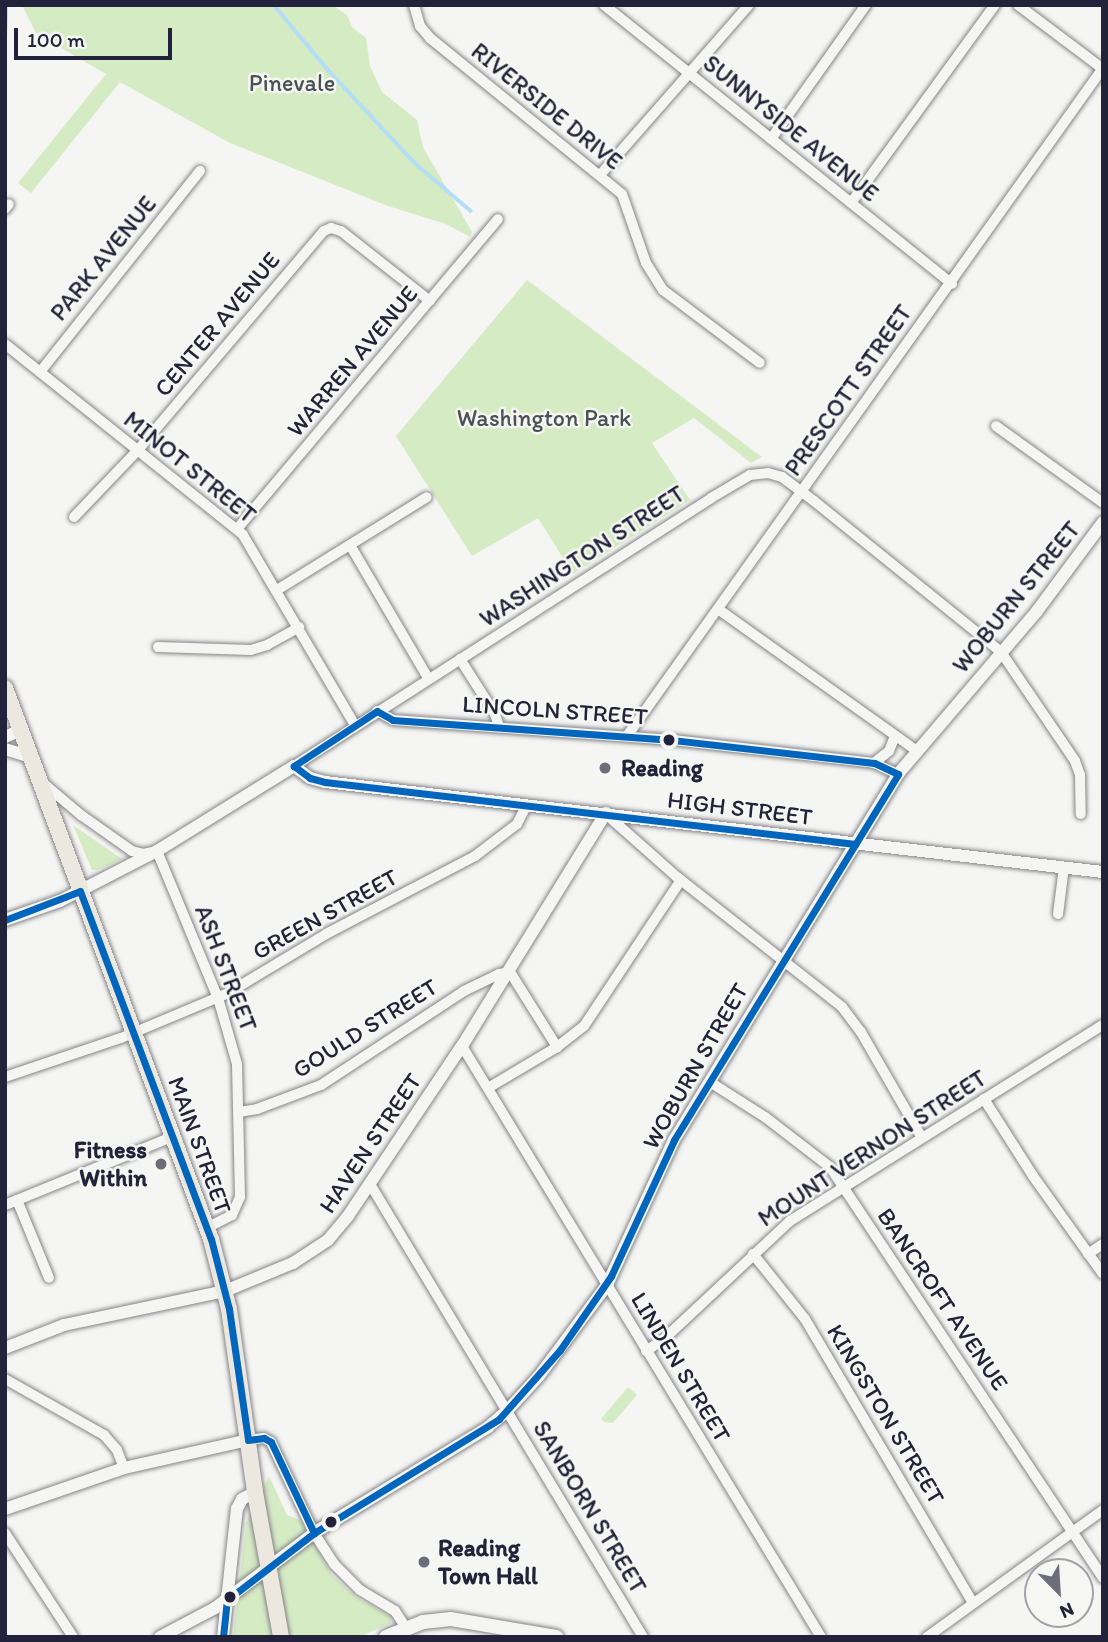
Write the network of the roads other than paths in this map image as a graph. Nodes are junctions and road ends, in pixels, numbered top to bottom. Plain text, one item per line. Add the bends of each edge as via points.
1 (414, 5) edge
2 (604, 5) edge
3 (749, 5) edge
4 (866, 5) edge
5 (995, 5) edge
6 (1018, 5) edge
7 (1103, 69) edge
8 (689, 74) junction
9 (771, 139) junction
10 (200, 171) dead end
11 (600, 175) junction
12 (851, 203) junction
13 (498, 219) dead end
14 (952, 284) junction
15 (430, 301) junction
16 (5, 344) edge
17 (760, 363) dead end
18 (40, 372) junction
19 (996, 426) dead end
20 (138, 450) junction
21 (802, 492) junction
22 (427, 496) dead end
23 (1103, 503) edge
24 (74, 517) dead end
25 (1103, 522) edge
26 (237, 529) junction
27 (349, 545) junction
28 (277, 590) junction
29 (718, 609) junction
30 (299, 627) junction
31 (158, 647) dead end
32 (1001, 652) junction
33 (460, 659) junction
34 (428, 678) junction
35 (5, 688) edge
36 (377, 711) junction
37 (355, 725) junction
38 (499, 727) junction
39 (21, 730) junction
40 (627, 736) junction
41 (895, 736) junction
42 (5, 737) edge
43 (5, 749) edge
44 (916, 750) junction
45 (31, 757) junction
46 (874, 763) junction
47 (294, 766) junction
48 (898, 774) junction
49 (40, 780) junction
50 (527, 804) junction
51 (606, 813) junction
52 (1081, 814) dead end
53 (855, 844) junction
54 (157, 851) junction
55 (1064, 867) junction
56 (1103, 872) edge
57 (681, 880) junction
58 (80, 891) junction
59 (1058, 914) dead end
60 (5, 920) edge
61 (781, 961) junction
62 (510, 972) junction
63 (218, 998) junction
64 (1103, 1025) edge
65 (135, 1032) junction
66 (462, 1046) junction
67 (557, 1047) junction
68 (5, 1077) edge
69 (710, 1082) junction
70 (488, 1088) junction
71 (984, 1099) junction
72 (239, 1112) junction
73 (174, 1136) junction
74 (922, 1138) junction
75 (370, 1184) junction
76 (843, 1187) junction
77 (17, 1200) junction
78 (5, 1205) edge
79 (207, 1228) junction
80 (1103, 1244) edge
81 (752, 1254) junction
82 (1087, 1254) junction
83 (1103, 1274) edge
84 (49, 1278) dead end
85 (607, 1284) junction
86 (225, 1291) junction
87 (5, 1348) edge
88 (646, 1350) junction
89 (5, 1379) edge
90 (507, 1411) junction
91 (248, 1440) junction
92 (124, 1468) junction
93 (256, 1492) junction
94 (5, 1509) edge
95 (1103, 1510) edge
96 (1071, 1531) junction
97 (5, 1533) edge
98 (314, 1533) junction
99 (269, 1567) junction
100 (1103, 1578) edge
101 (227, 1600) junction
102 (973, 1603) junction
103 (406, 1628) junction
104 (73, 1637) edge
105 (160, 1637) edge
106 (223, 1637) edge
107 (281, 1637) edge
108 (386, 1637) edge
109 (556, 1637) edge
110 (643, 1637) edge
111 (821, 1637) edge
112 (927, 1637) edge

1 - 11 street, RIVERSIDE DRIVE via 430,38
2 - 8 street, SUNNYSIDE AVENUE
3 - 8 street
4 - 9 street
5 - 12 street
6 - 7 street
7 - 14 street, PRESCOTT STREET
8 - 9 street, SUNNYSIDE AVENUE
8 - 11 street
9 - 12 street, SUNNYSIDE AVENUE
10 - 18 street, PARK AVENUE
11 - 17 street, RIVERSIDE DRIVE via 624,198 646,263 663,290
12 - 14 street, SUNNYSIDE AVENUE
13 - 15 street, WARREN AVENUE
14 - 21 street, PRESCOTT STREET
15 - 20 street, CENTER AVENUE via 341,231 331,228 320,233
15 - 26 street, WARREN AVENUE
16 - 18 street, MINOT STREET
18 - 20 street, MINOT STREET
19 - 23 street
20 - 24 street, CENTER AVENUE
20 - 26 street, MINOT STREET
21 - 29 street, PRESCOTT STREET
21 - 32 street, WASHINGTON STREET
21 - 33 street, WASHINGTON STREET via 774,474 747,477
22 - 27 street
25 - 32 street, WOBURN STREET
26 - 28 street, MINOT STREET
27 - 28 street
27 - 34 street
28 - 30 street, MINOT STREET
29 - 40 street, PRESCOTT STREET
29 - 41 street
30 - 31 street via 251,650
30 - 37 street, MINOT STREET
32 - 44 street, WOBURN STREET
32 - 52 street, WASHINGTON STREET via 1075,761
33 - 34 street, WASHINGTON STREET
33 - 38 street
34 - 36 street, WASHINGTON STREET
35 - 39 main road, MAIN STREET
36 - 37 street, WASHINGTON STREET
36 - 38 street, LINCOLN STREET via 391,720
37 - 47 street, WASHINGTON STREET
38 - 40 street, LINCOLN STREET
39 - 42 street
39 - 45 main road, MAIN STREET
40 - 46 street, LINCOLN STREET
41 - 44 street
41 - 46 street via 890,751
43 - 45 street
44 - 48 street, WOBURN STREET
45 - 49 main road, MAIN STREET
46 - 48 street, LINCOLN STREET
47 - 50 street, HIGH STREET via 325,782
47 - 54 street, WASHINGTON STREET
48 - 53 street, WOBURN STREET
49 - 54 street via 132,851
49 - 58 main road, MAIN STREET
50 - 51 street, HIGH STREET
50 - 63 street, GREEN STREET via 517,824 475,856 326,934
51 - 53 street, HIGH STREET
51 - 57 street
51 - 62 street, HAVEN STREET
53 - 55 street, HIGH STREET
53 - 61 street, WOBURN STREET
54 - 58 street, WASHINGTON STREET
54 - 63 street, ASH STREET
55 - 56 street, HIGH STREET
55 - 59 street
57 - 61 street
57 - 67 street via 593,1014
58 - 60 street, WASHINGTON STREET
58 - 65 main road, MAIN STREET
61 - 69 street, WOBURN STREET
61 - 74 street via 816,984 848,1014
62 - 66 street, HAVEN STREET
62 - 67 street
62 - 72 street, GOULD STREET via 473,986 321,1085 257,1110
63 - 65 street, GREEN STREET
63 - 72 street, ASH STREET via 235,1051
64 - 71 street, MOUNT VERNON STREET
65 - 68 street, GREEN STREET
65 - 73 main road, MAIN STREET
66 - 70 street, LINDEN STREET
66 - 75 street, HAVEN STREET
67 - 70 street
69 - 76 street, BANCROFT AVENUE via 819,1156
69 - 85 street, WOBURN STREET via 663,1158
70 - 85 street, LINDEN STREET
71 - 74 street, MOUNT VERNON STREET
71 - 82 street
72 - 79 street, ASH STREET via 239,1203 232,1215
73 - 77 street
73 - 79 main road, MAIN STREET
74 - 76 street, MOUNT VERNON STREET
75 - 86 street, HAVEN STREET via 343,1223 313,1252
75 - 90 street, SANBORN STREET
76 - 81 street, MOUNT VERNON STREET via 780,1229
76 - 96 street, BANCROFT AVENUE
77 - 78 street
77 - 84 street
79 - 86 main road, MAIN STREET
80 - 82 street
81 - 88 street, MOUNT VERNON STREET via 665,1338
81 - 102 street, KINGSTON STREET via 805,1319
82 - 83 street
85 - 88 street, LINDEN STREET
85 - 90 street, WOBURN STREET via 560,1350
86 - 87 street, HAVEN STREET via 64,1325
86 - 91 main road, MAIN STREET
88 - 111 street, LINDEN STREET
89 - 92 street via 104,1434
90 - 98 street, WOBURN STREET
90 - 110 street, SANBORN STREET
91 - 92 street
91 - 93 main road, MAIN STREET
91 - 98 street via 271,1442
92 - 94 street
93 - 99 main road, MAIN STREET
93 - 101 street via 242,1499 237,1509
95 - 96 street
96 - 100 street, BANCROFT AVENUE
96 - 102 street
97 - 104 street
98 - 99 street, WOBURN STREET
98 - 103 street via 342,1574 395,1611
99 - 101 street, WOBURN STREET
99 - 107 main road, MAIN STREET
101 - 105 street, WOBURN STREET
101 - 106 street
102 - 112 street
103 - 108 main road
103 - 109 main road via 444,1619

